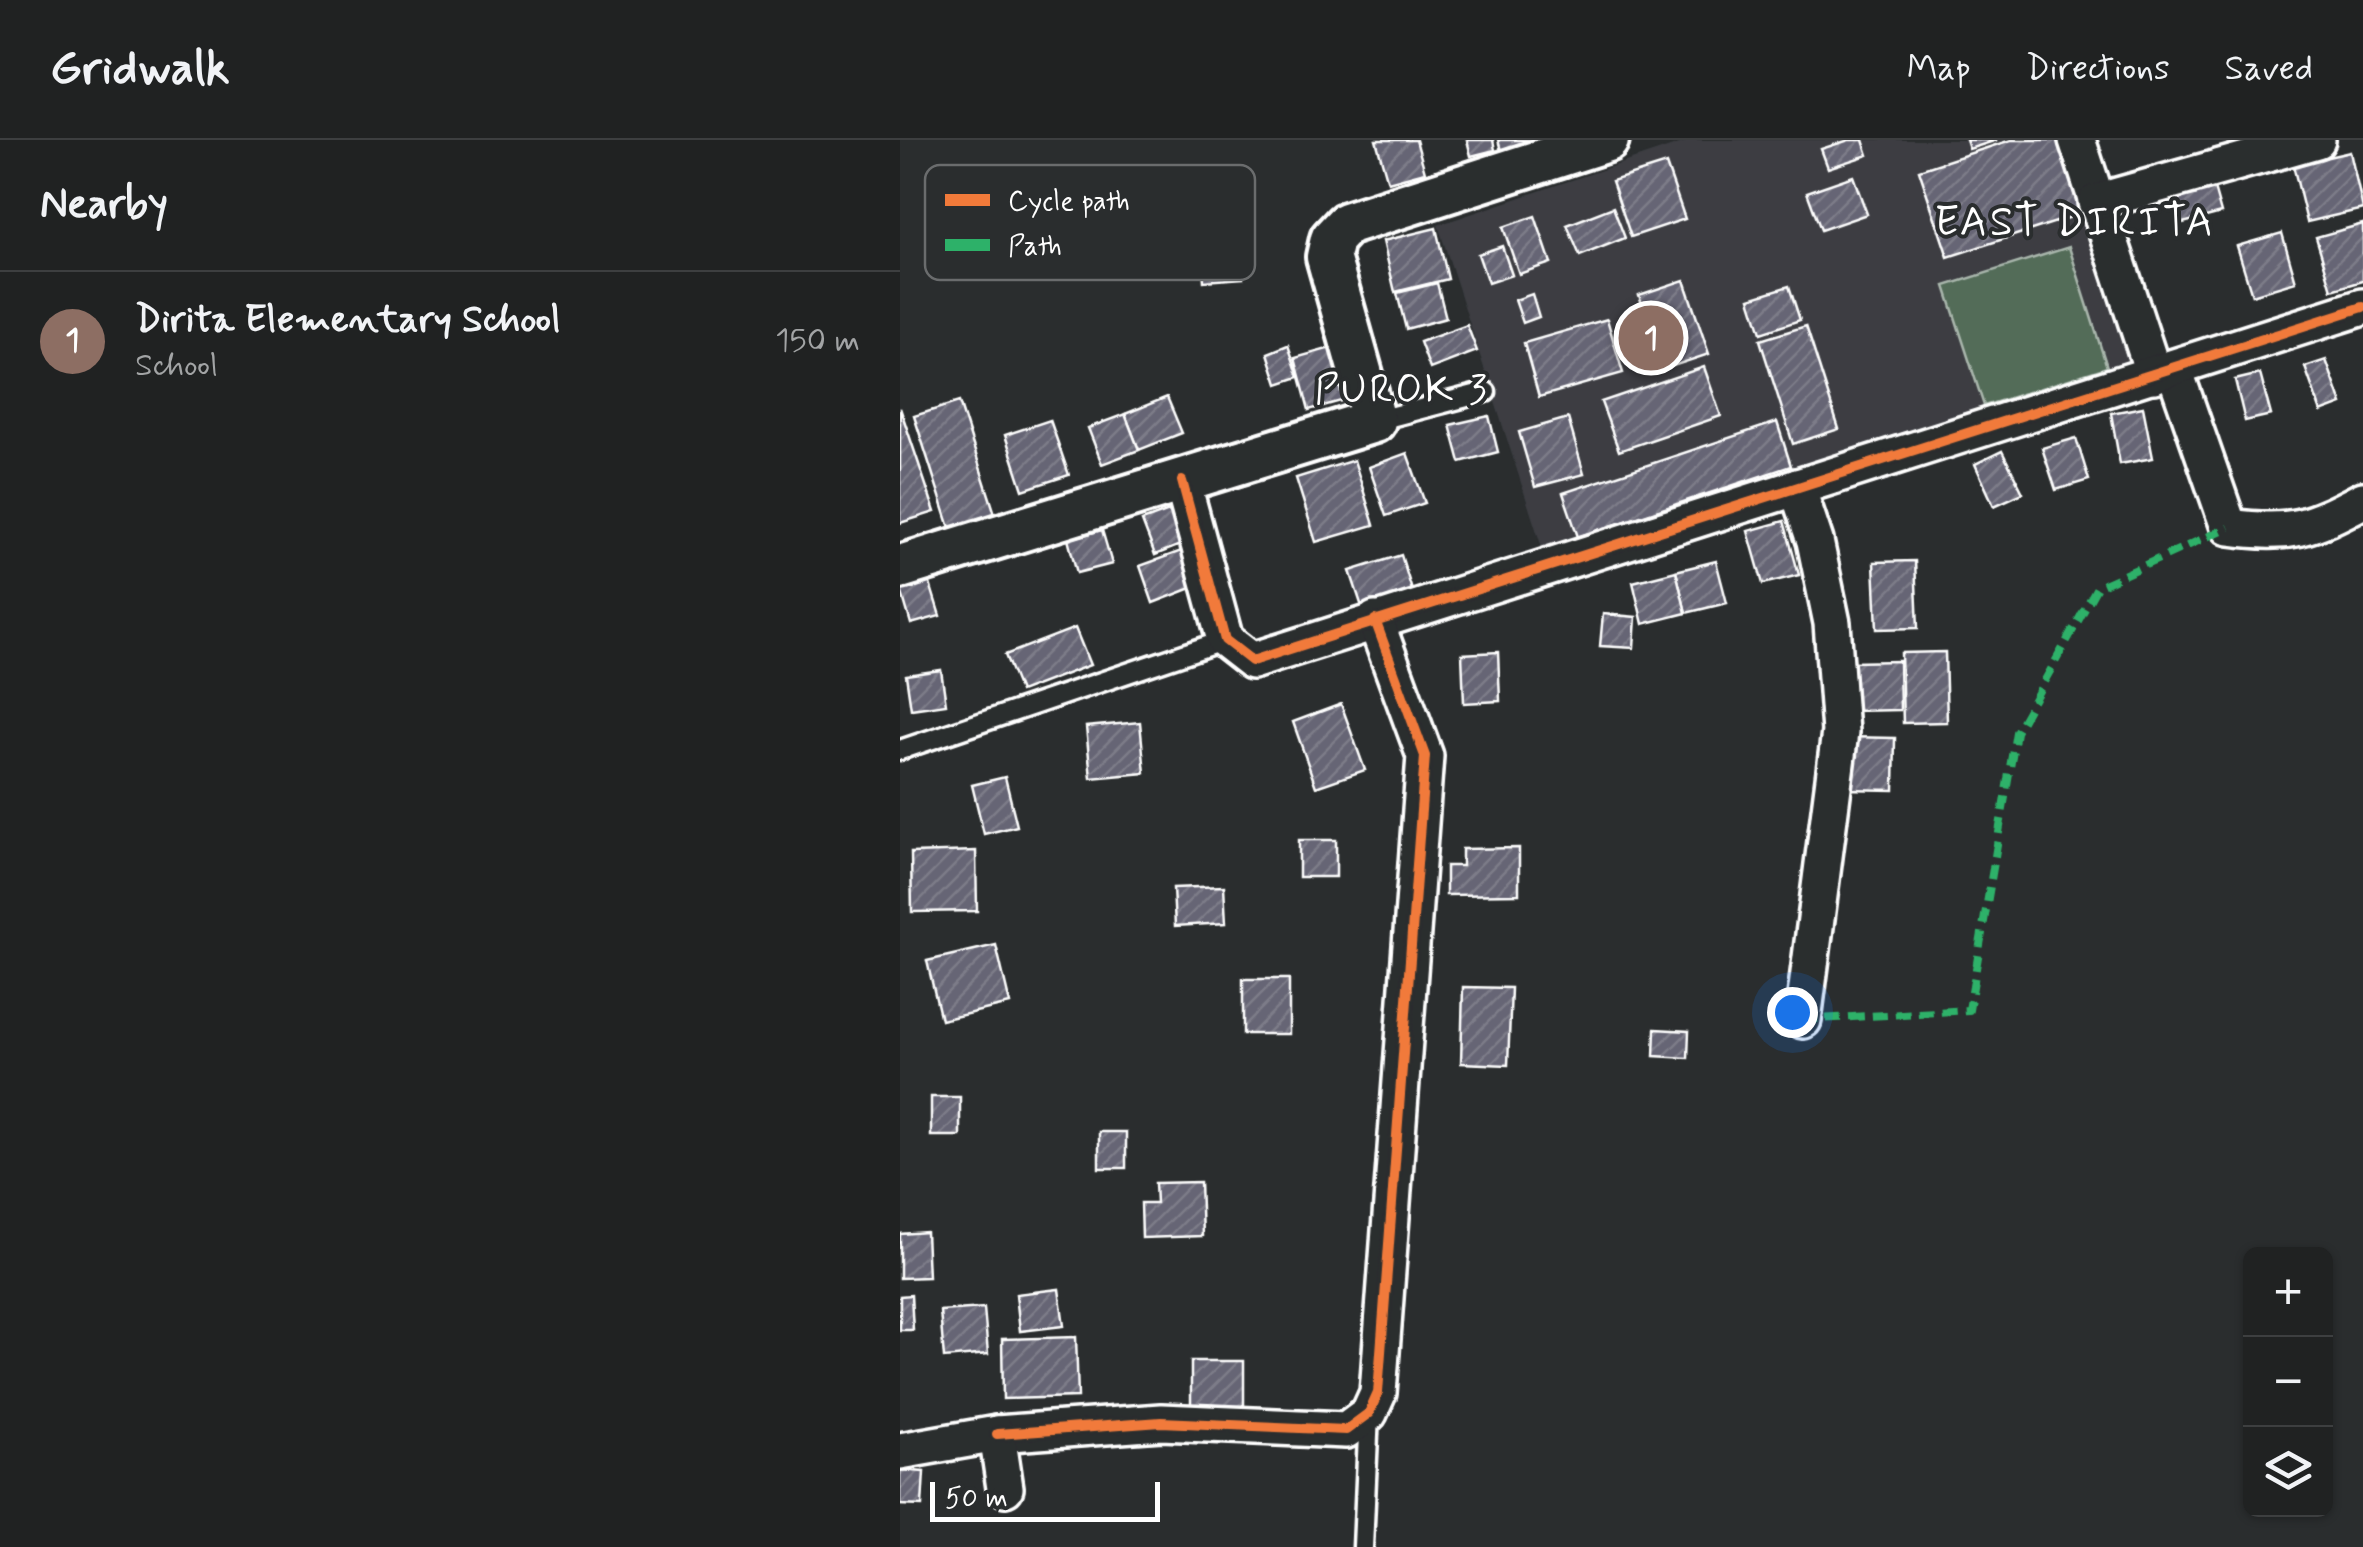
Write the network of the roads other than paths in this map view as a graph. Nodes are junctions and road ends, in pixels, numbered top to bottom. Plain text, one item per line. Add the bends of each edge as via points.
1 (1607, 140) edge
2 (2077, 140) edge
3 (2317, 140) edge
4 (2096, 202) junction
5 (2363, 308) edge
6 (2164, 372) junction
7 (1486, 392) dead end
8 (1374, 421) junction
9 (1182, 481) junction
10 (1797, 487) junction
11 (2363, 500) edge
12 (900, 567) edge
13 (1375, 620) junction
14 (1225, 640) junction
15 (900, 750) edge
16 (1803, 1020) dead end
17 (1369, 1413) junction
18 (998, 1434) junction
19 (900, 1451) edge
20 (1005, 1488) dead end
21 (1364, 1547) edge

1 - 8 street via 1346,224 1332,240 1328,257
2 - 4 street
3 - 4 street
4 - 6 street
5 - 6 street
6 - 10 street
6 - 11 street via 2229,527 2296,530
7 - 8 lane
8 - 9 street
9 - 12 street
9 - 14 street
10 - 13 street
10 - 16 street via 1832,624 1840,732
13 - 14 street via 1252,661
13 - 17 street via 1424,756 1378,1393
14 - 15 lane
17 - 18 street via 1346,1430 1161,1422
17 - 21 lane
18 - 19 street
18 - 20 street

